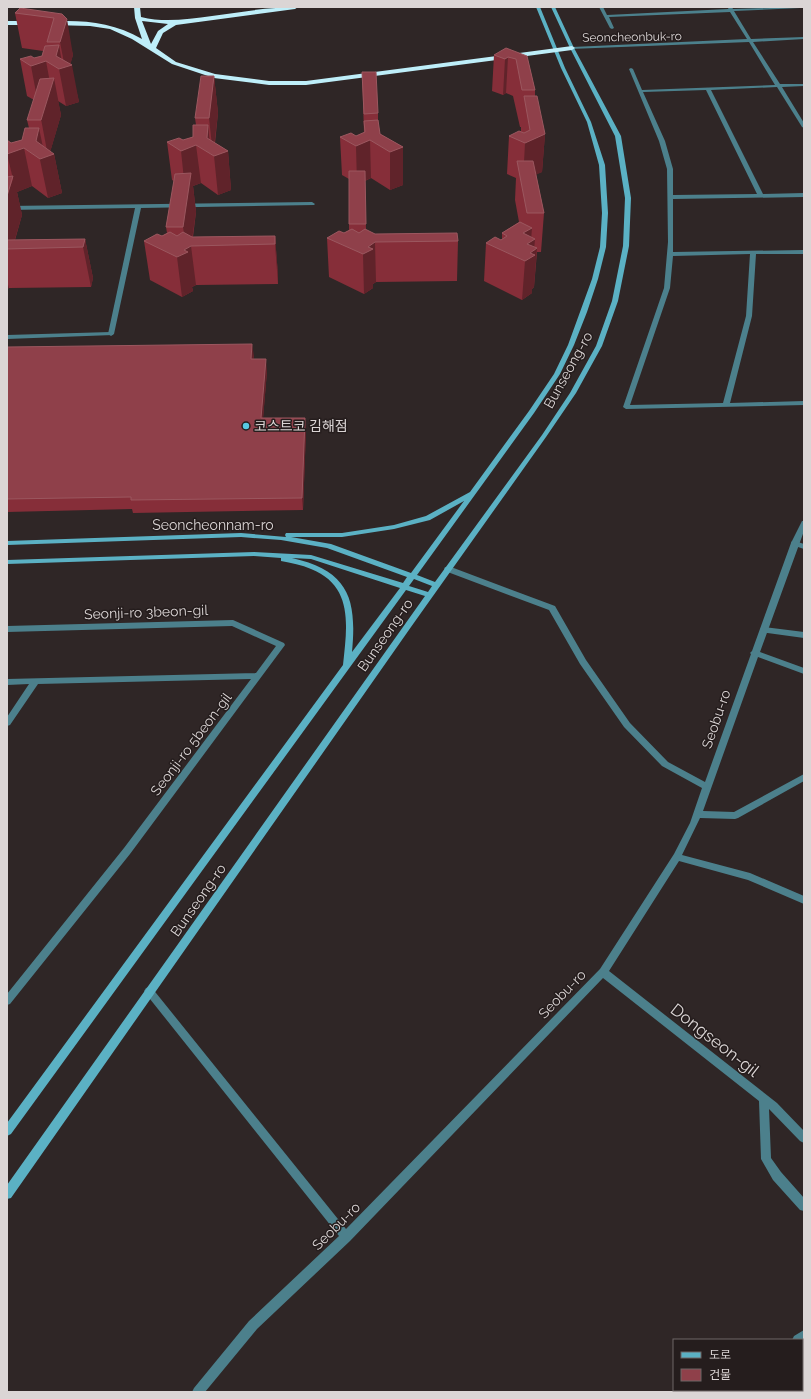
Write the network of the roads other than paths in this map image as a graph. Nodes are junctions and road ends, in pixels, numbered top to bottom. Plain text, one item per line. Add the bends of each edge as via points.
1 (137, 7) edge
2 (295, 7) edge
3 (538, 7) edge
4 (553, 7) edge
5 (601, 7) edge
6 (800, 7) edge
7 (731, 9) edge
8 (606, 16) junction
9 (138, 18) junction
10 (7, 23) edge
11 (38, 23) dead end
12 (46, 23) dead end
13 (177, 23) junction
14 (612, 28) dead end
15 (804, 38) edge
16 (752, 42) junction
17 (804, 42) edge
18 (149, 47) junction
19 (572, 48) junction
20 (556, 50) junction
21 (631, 69) dead end
22 (804, 85) edge
23 (779, 86) junction
24 (708, 89) junction
25 (640, 91) junction
26 (804, 127) edge
27 (804, 195) edge
28 (761, 196) junction
29 (670, 197) junction
30 (312, 204) dead end
31 (138, 207) junction
32 (7, 208) edge
33 (804, 252) edge
34 (753, 253) junction
35 (670, 254) junction
36 (7, 337) edge
37 (804, 403) edge
38 (726, 405) junction
39 (472, 493) junction
40 (804, 522) edge
41 (241, 535) junction
42 (7, 543) edge
43 (795, 543) junction
44 (804, 547) edge
45 (271, 555) junction
46 (7, 562) edge
47 (448, 569) junction
48 (412, 576) junction
49 (437, 585) junction
50 (405, 586) junction
51 (429, 595) junction
52 (7, 629) edge
53 (764, 630) junction
54 (804, 635) edge
55 (754, 653) junction
56 (347, 666) junction
57 (804, 671) edge
58 (258, 676) junction
59 (7, 682) edge
60 (35, 682) junction
61 (7, 723) edge
62 (804, 777) edge
63 (707, 787) junction
64 (697, 814) junction
65 (677, 857) junction
66 (804, 900) edge
67 (603, 972) junction
68 (149, 991) junction
69 (7, 1001) edge
70 (764, 1099) junction
71 (7, 1131) edge
72 (804, 1138) edge
73 (7, 1194) edge
74 (804, 1206) edge
75 (346, 1237) junction
76 (198, 1392) edge

1 - 9 highway
2 - 13 highway
3 - 20 main road, Bunseong-ro
4 - 19 main road
5 - 8 street
6 - 7 street
7 - 8 street
7 - 16 street
8 - 14 street
9 - 13 highway
9 - 18 highway
10 - 11 highway
12 - 18 highway via 93,23 111,26
13 - 18 highway via 160,32
15 - 16 street, Seoncheonbuk-ro
16 - 17 street, Seoncheonbuk-ro
16 - 19 street, Seoncheonbuk-ro via 591,50
16 - 23 street
18 - 20 highway via 174,63 214,76 269,83 306,83
19 - 20 highway
19 - 47 main road, Bunseong-ro via 618,136 628,198 626,246 615,301 599,346 572,394
20 - 39 main road, Bunseong-ro via 589,122 602,165 605,213 603,247 584,312 557,374
21 - 25 street
22 - 23 street
23 - 24 street
23 - 26 street
24 - 25 street
24 - 28 street
25 - 29 street via 662,141 670,169
27 - 28 street
28 - 29 street
29 - 35 street
30 - 31 street
31 - 32 street
31 - 36 street via 111,334
33 - 34 street
34 - 35 street
34 - 38 street via 749,316
35 - 38 street via 668,288 626,407
37 - 38 street
39 - 41 main road via 428,518 394,527 342,535
39 - 48 main road, Bunseong-ro
40 - 43 street, Seobu-ro
41 - 42 main road, Seoncheonnam-ro
41 - 48 main road, Seoncheonnam-ro via 281,538 328,546
43 - 44 street
43 - 53 street, Seobu-ro
45 - 46 main road, Seoncheonnam-ro
45 - 50 main road, Seoncheonnam-ro via 311,557
45 - 56 main road via 322,570 338,583 349,602 351,623
47 - 49 main road, Bunseong-ro
47 - 63 street via 552,608 583,662 626,725 665,764
48 - 49 main road, Seoncheonnam-ro
48 - 50 main road, Bunseong-ro
49 - 51 main road, Bunseong-ro
50 - 51 main road, Seoncheonnam-ro
50 - 56 main road, Bunseong-ro
51 - 68 main road, Bunseong-ro
52 - 58 street, Seonji-ro 3beon-gil via 233,623 281,645
53 - 54 street
53 - 55 street, Seobu-ro
55 - 57 street
55 - 63 street, Seobu-ro
56 - 71 main road, Bunseong-ro
58 - 60 street, Seonji-ro 5beon-gil
58 - 69 street, Seonji-ro 5beon-gil via 127,851
59 - 60 street, Seonji-ro 5beon-gil
60 - 61 street
62 - 64 street via 735,816
63 - 64 street, Seobu-ro
64 - 65 street, Seobu-ro
65 - 66 street via 750,876
65 - 67 street, Seobu-ro
67 - 70 street, Dongseon-gil
67 - 75 street, Seobu-ro
68 - 73 main road, Bunseong-ro
68 - 75 street
70 - 72 street, Dongseon-gil
70 - 74 street via 766,1160
75 - 76 street, Seobu-ro via 253,1325

